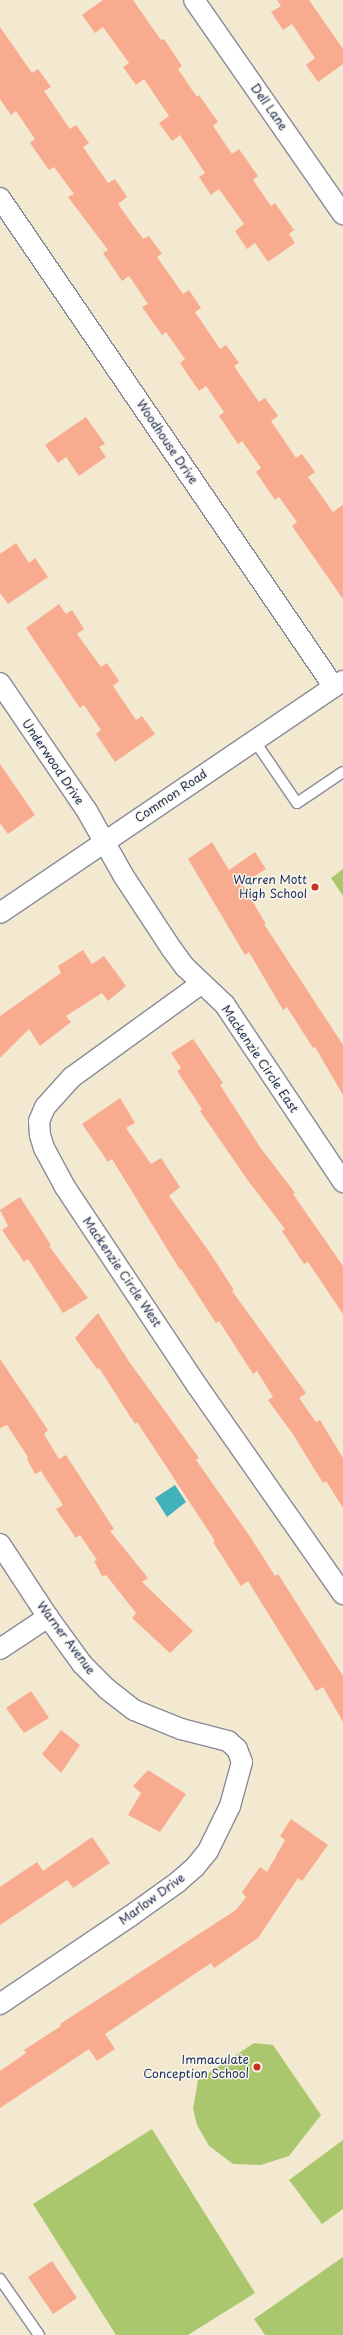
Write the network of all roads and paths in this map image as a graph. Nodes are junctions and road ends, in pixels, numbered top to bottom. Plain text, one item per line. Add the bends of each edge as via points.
1 (194, 0) edge
2 (0, 198) edge
3 (343, 214) edge
4 (0, 683) edge
5 (339, 684) edge
6 (254, 740) junction
7 (343, 772) edge
8 (104, 842) junction
9 (0, 913) edge
10 (202, 983) junction
11 (343, 1182) edge
12 (0, 1544) edge
13 (343, 1594) edge
14 (48, 1617) junction
15 (0, 1649) edge
16 (237, 1749) joint
17 (0, 2004) edge
18 (0, 2279) edge
19 (39, 2335) edge

1 - 3 street, Dell Lane
2 - 5 street, Woodhouse Drive
4 - 8 street, Underwood Drive via 87,811
5 - 6 street, Common Road
6 - 7 lane via 297,803
6 - 8 street, Common Road
8 - 9 street, Common Road
8 - 10 street, Mackenzie Circle East via 184,967
10 - 11 street, Mackenzie Circle East via 225,1005
10 - 13 street, Mackenzie Circle West via 72,1076 45,1107 39,1121 40,1135 44,1148 65,1187 198,1387
12 - 14 street, Warner Avenue
14 - 15 street
14 - 16 street, Warner Avenue via 82,1664 134,1710 181,1729 228,1741
16 - 17 street, Marlow Drive via 242,1762 230,1806 208,1851 195,1867 178,1882
18 - 19 lane

